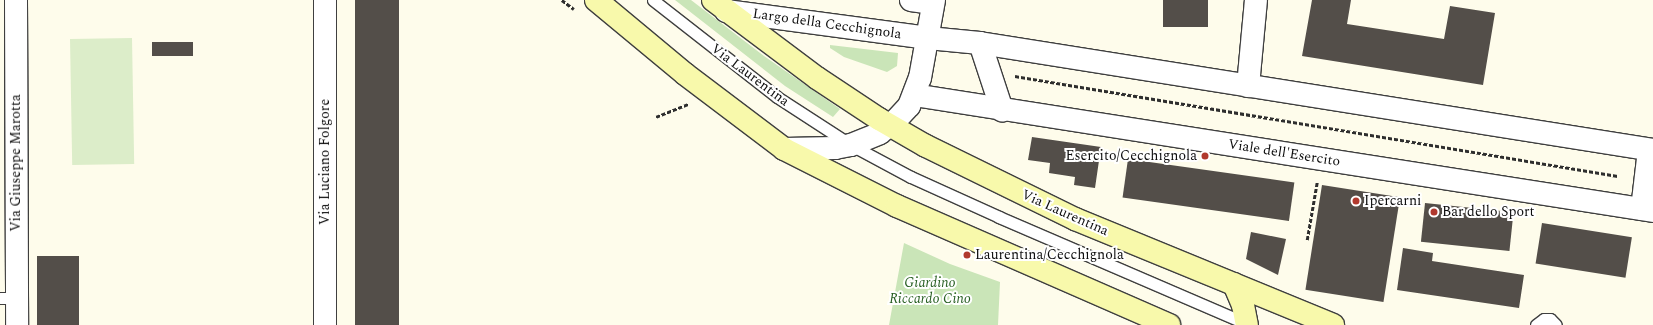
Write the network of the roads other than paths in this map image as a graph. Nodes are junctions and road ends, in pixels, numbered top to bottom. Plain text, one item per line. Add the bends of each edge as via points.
1 (16, 0) edge
2 (324, 0) edge
3 (596, 0) edge
4 (653, 0) edge
5 (911, 0) edge
6 (1256, 0) edge
7 (933, 2) edge
8 (720, 5) edge
9 (928, 38) junction
10 (980, 43) junction
11 (1248, 86) junction
12 (914, 95) junction
13 (1002, 110) junction
14 (891, 126) junction
15 (851, 145) junction
16 (784, 149) junction
17 (1651, 150) edge
18 (1648, 210) edge
19 (1234, 284) junction
20 (8, 298) edge
21 (17, 325) edge
22 (325, 325) edge
23 (1169, 325) edge
24 (1248, 325) edge
25 (1333, 325) edge
26 (1536, 325) edge
27 (1556, 325) edge

1 - 20 street, Via Giuseppe Marotta
2 - 22 street, Via Luciano Folgore
3 - 16 main road via 690,78
4 - 15 lane, Via Laurentina via 777,97
5 - 7 street
6 - 11 street
7 - 9 street
8 - 9 street, Largo della Cecchignola
8 - 14 main road, Via Laurentina via 817,78
9 - 10 street
9 - 12 street
10 - 11 street
10 - 13 street
11 - 17 street
12 - 13 street, Viale dell'Esercito
12 - 14 street via 909,106
13 - 18 street, Viale dell'Esercito
14 - 15 street
14 - 19 main road, Via Laurentina via 978,173 1074,219
15 - 16 street via 835,148
15 - 24 lane, Via Laurentina via 911,177
16 - 23 main road via 897,206
17 - 18 street
19 - 24 main road
19 - 25 main road, Via Laurentina
20 - 21 street, Via Giuseppe Marotta
26 - 27 lane via 1544,319 1550,319

